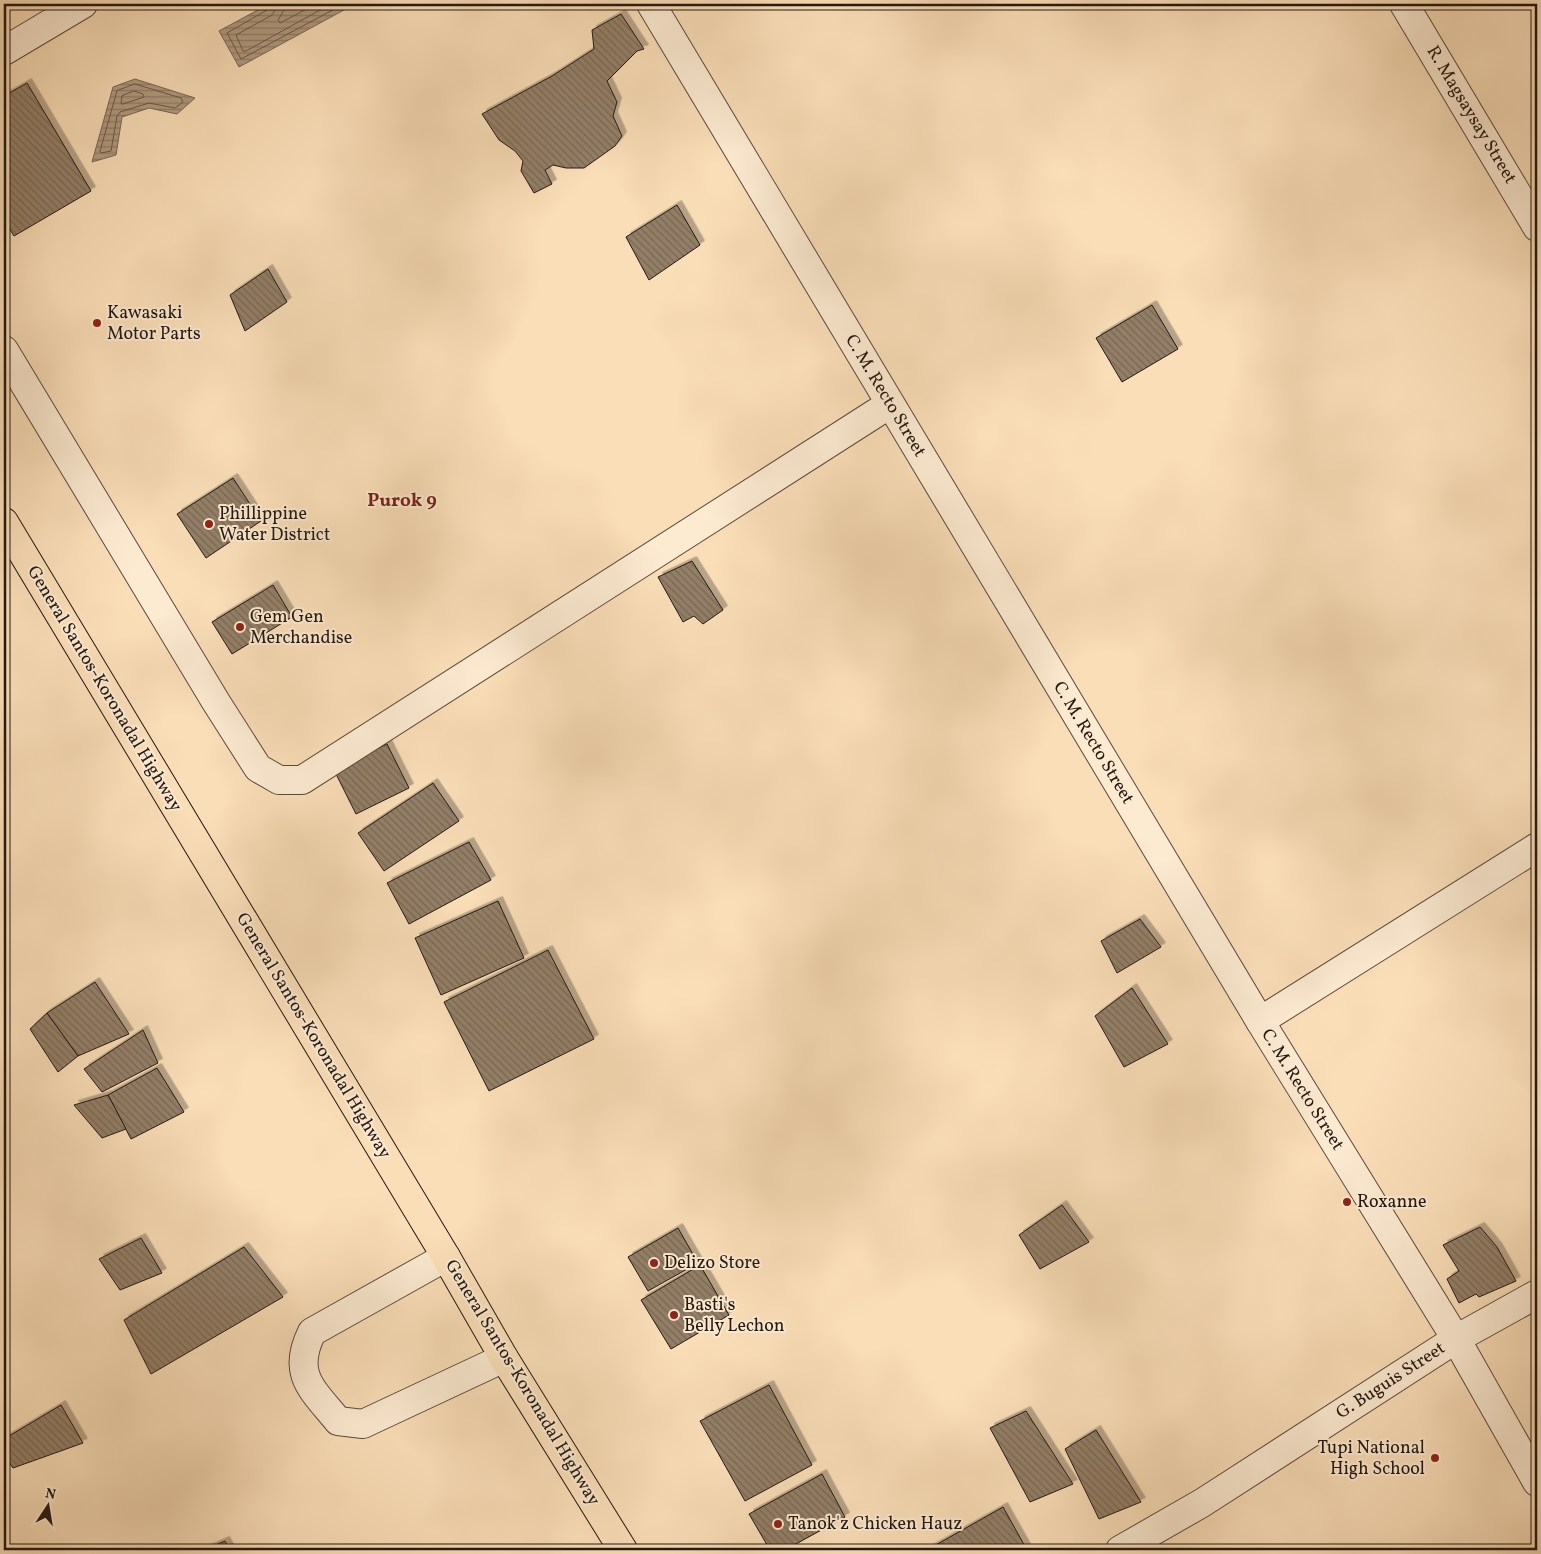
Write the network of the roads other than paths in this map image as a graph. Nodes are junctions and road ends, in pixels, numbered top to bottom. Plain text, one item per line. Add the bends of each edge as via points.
1 (83, 4) edge
2 (651, 4) edge
3 (1404, 4) edge
4 (4, 50) edge
5 (1537, 227) edge
6 (4, 350) edge
7 (890, 404) junction
8 (4, 522) edge
9 (1537, 847) edge
10 (1260, 1021) junction
11 (446, 1257) junction
12 (1537, 1294) edge
13 (1456, 1339) junction
14 (504, 1358) junction
15 (1537, 1482) edge
16 (623, 1550) edge
17 (1120, 1550) edge

1 - 4 street
2 - 7 street, C. M. Recto Street
3 - 5 street, R. Magsaysay Street
6 - 7 street via 226,718 258,768 279,780 302,780
7 - 10 street, C. M. Recto Street
8 - 11 highway, General Santos-Koronadal Highway
9 - 10 street
10 - 13 street, C. M. Recto Street
11 - 14 highway, General Santos-Koronadal Highway
11 - 14 street via 312,1332 304,1348 303,1366 309,1386 338,1420 363,1424
12 - 13 street, G. Buguis Street
13 - 15 street, C. M. Recto Street
13 - 17 street, G. Buguis Street via 1202,1503
14 - 16 highway, General Santos-Koronadal Highway

